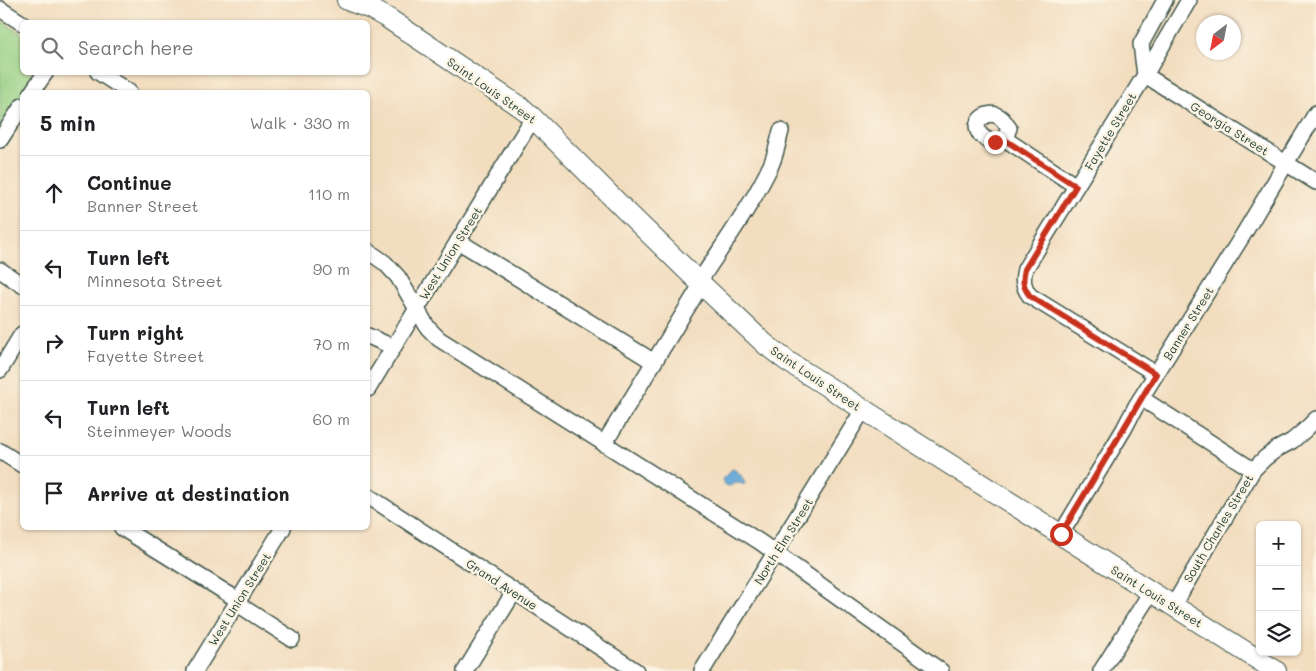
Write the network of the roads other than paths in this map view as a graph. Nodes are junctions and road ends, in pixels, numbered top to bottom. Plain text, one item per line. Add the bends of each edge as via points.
1 (347, 0) edge
2 (1165, 0) edge
3 (1189, 0) edge
4 (369, 4) edge
5 (0, 9) edge
6 (20, 23) edge
7 (1145, 74) junction
8 (44, 75) edge
9 (103, 75) edge
10 (33, 90) edge
11 (126, 90) edge
12 (20, 109) edge
13 (1316, 113) edge
14 (533, 118) junction
15 (782, 132) dead end
16 (0, 140) edge
17 (1005, 140) dead end
18 (1286, 163) junction
19 (1316, 182) edge
20 (1076, 186) junction
21 (458, 241) junction
22 (370, 252) edge
23 (0, 270) edge
24 (700, 283) junction
25 (20, 284) edge
26 (417, 308) junction
27 (20, 337) edge
28 (370, 337) edge
29 (394, 346) junction
30 (654, 362) junction
31 (0, 370) edge
32 (1156, 374) junction
33 (370, 386) edge
34 (1141, 398) junction
35 (863, 410) junction
36 (1316, 419) edge
37 (604, 444) junction
38 (0, 451) edge
39 (20, 464) edge
40 (1253, 470) junction
41 (370, 497) edge
42 (131, 530) edge
43 (282, 530) edge
44 (144, 533) edge
45 (1061, 534) junction
46 (776, 553) junction
47 (514, 592) junction
48 (1151, 592) junction
49 (237, 601) junction
50 (1173, 606) junction
51 (292, 639) dead end
52 (470, 669) edge
53 (1272, 670) edge
54 (194, 671) edge
55 (636, 671) edge
56 (702, 671) edge
57 (941, 671) edge
58 (1102, 671) edge

1 - 4 main road, Saint Louis Street
2 - 7 street via 1141,44
3 - 7 street, Fayette Street
4 - 14 main road, Saint Louis Street
5 - 6 street
7 - 18 street, Georgia Street
7 - 20 street, Fayette Street
8 - 10 street
9 - 11 street
12 - 16 street
13 - 18 street, Banner Street
14 - 21 street, West Union Street
14 - 24 main road, Saint Louis Street
15 - 24 street via 772,163 755,195
17 - 20 street
18 - 19 street, Georgia Street
18 - 32 street, Banner Street
20 - 32 street, Fayette Street via 1025,269 1025,289 1030,296
21 - 26 street, West Union Street
21 - 30 street
22 - 26 street via 398,277
23 - 25 street
24 - 30 street
24 - 35 main road, Saint Louis Street via 765,344
26 - 29 street, West Union Street
26 - 37 street via 428,328 439,339
27 - 31 street
28 - 29 street
29 - 33 street, West Union Street
30 - 37 street
32 - 34 street, Banner Street
34 - 40 street
34 - 45 street, Banner Street
35 - 45 main road, Saint Louis Street
35 - 46 street, North Elm Street
36 - 40 street, South Charles Street
37 - 46 street
38 - 39 street
40 - 50 street, South Charles Street
41 - 47 street, Grand Avenue
42 - 44 street
43 - 49 street, West Union Street
44 - 49 street
45 - 48 main road, Saint Louis Street
46 - 56 street, North Elm Street
46 - 57 street
47 - 52 street
47 - 55 street, Grand Avenue
48 - 50 main road, Saint Louis Street
48 - 58 street
49 - 51 street
49 - 54 street, West Union Street
50 - 53 main road, Saint Louis Street

